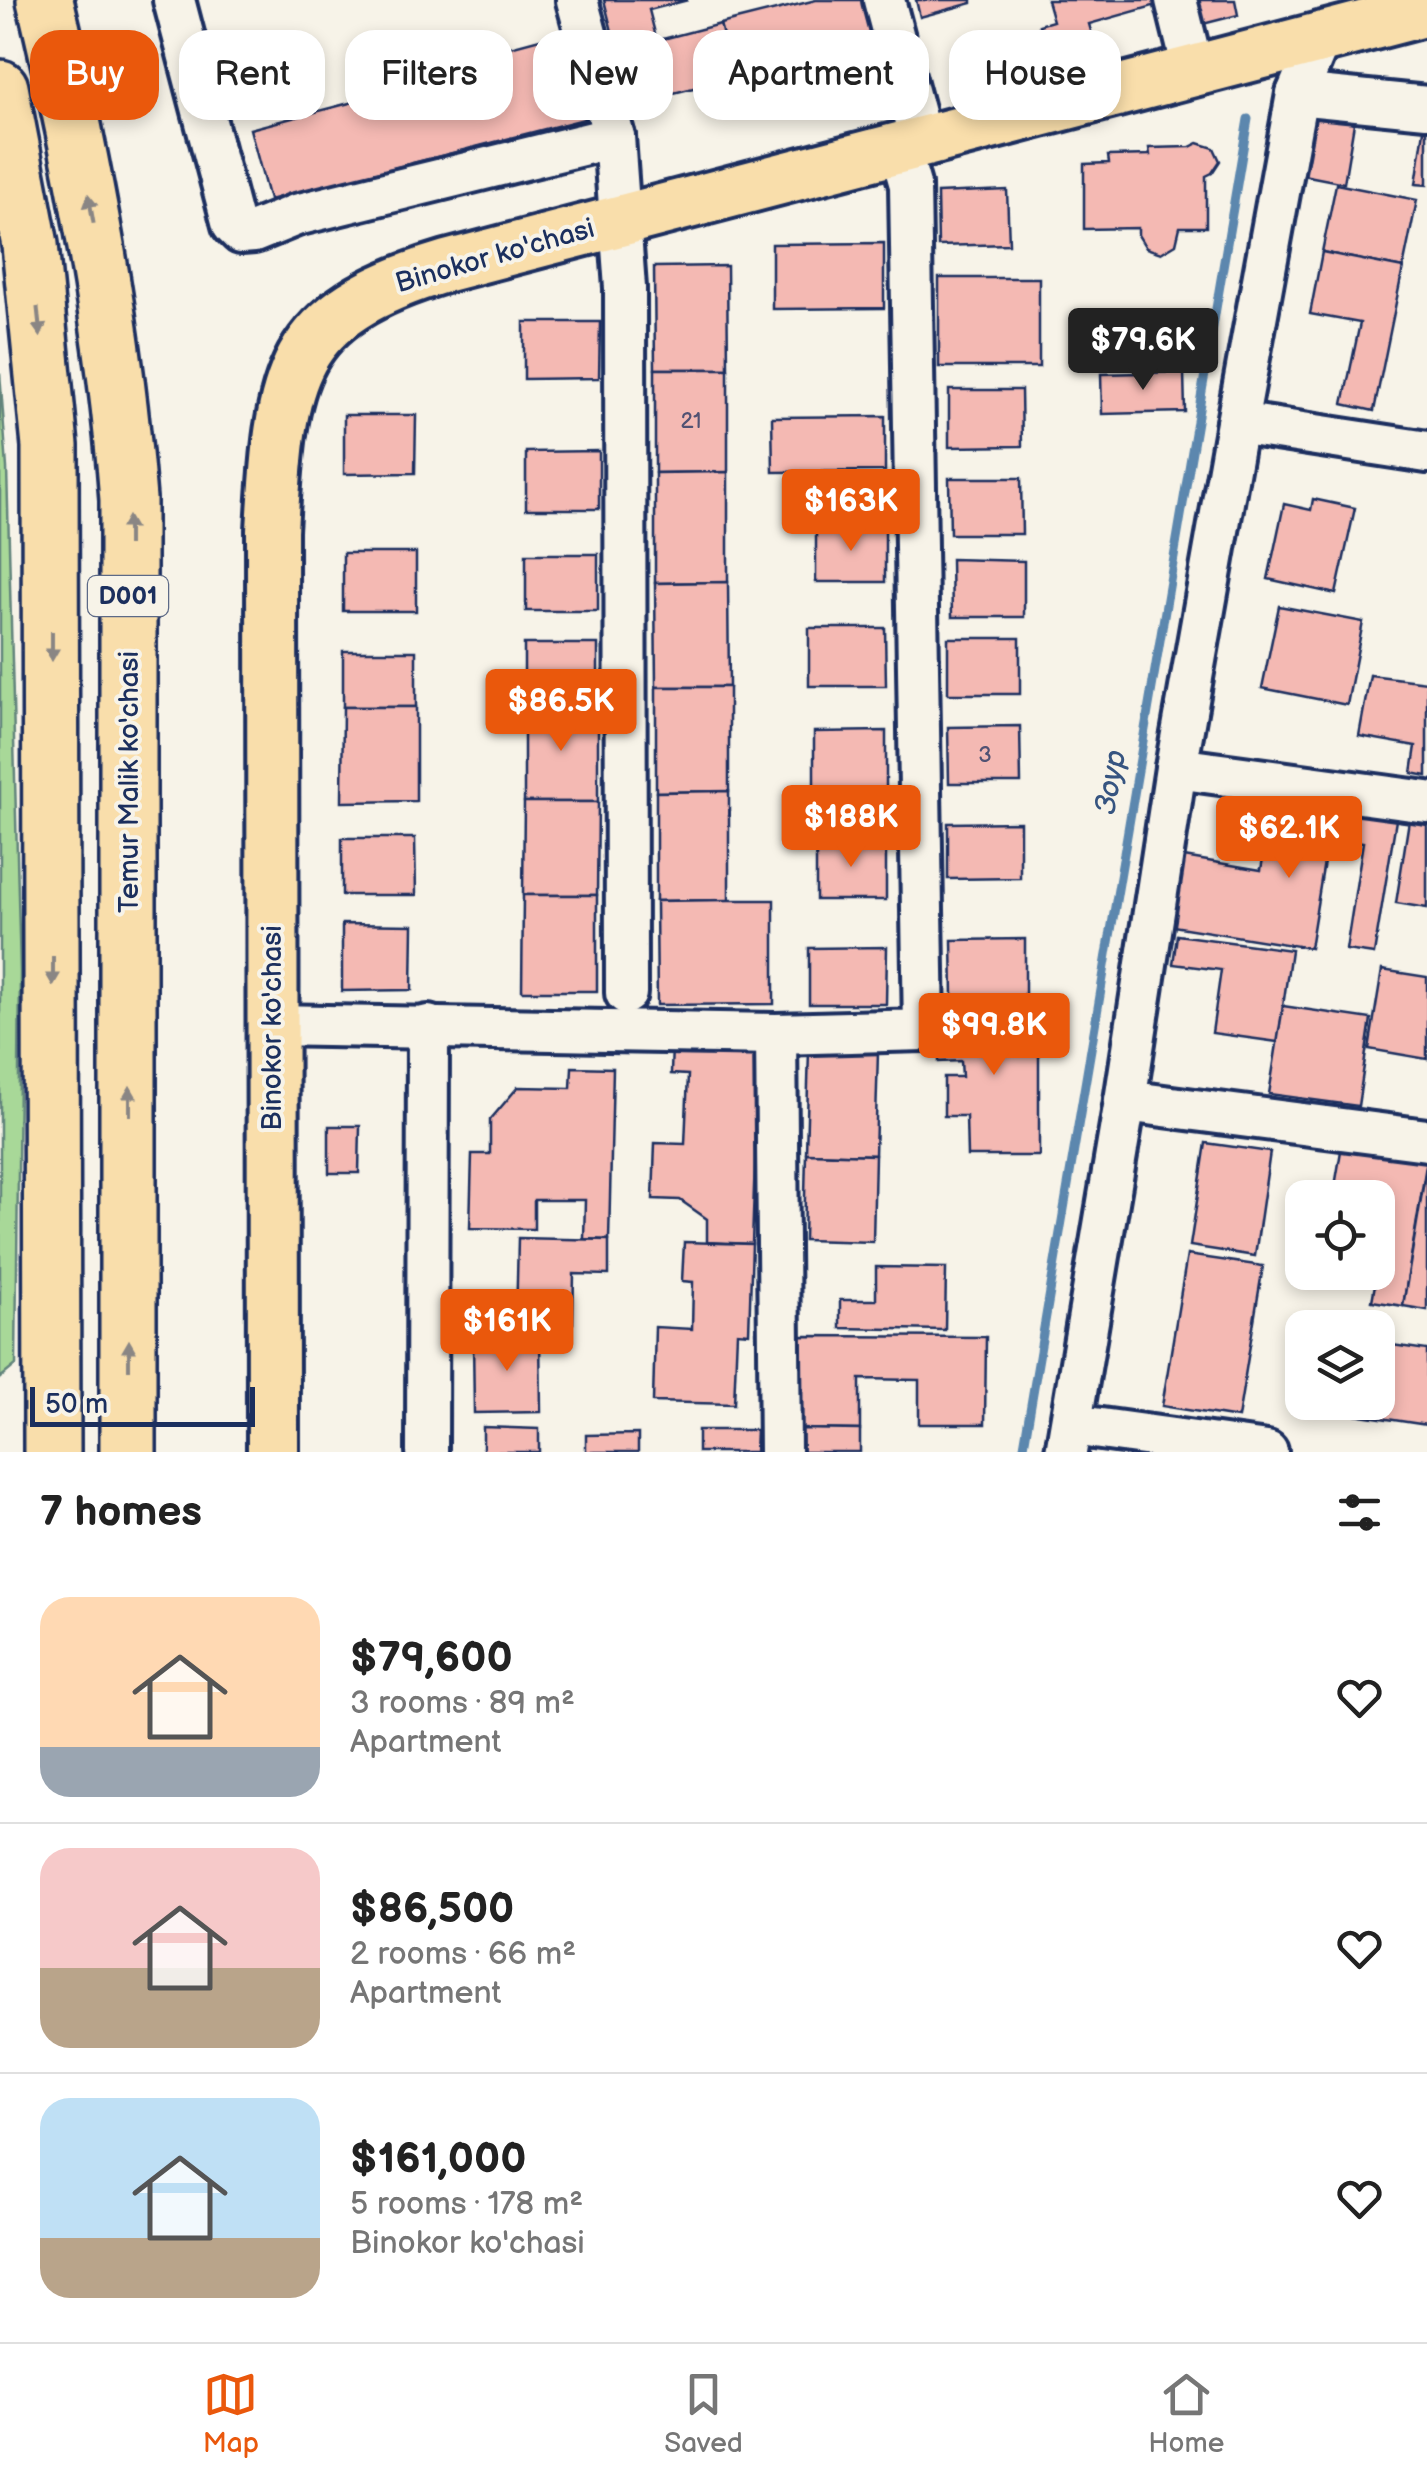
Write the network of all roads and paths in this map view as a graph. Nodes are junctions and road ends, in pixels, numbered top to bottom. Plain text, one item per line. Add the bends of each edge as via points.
1 (46, 0) edge
2 (174, 0) edge
3 (577, 0) edge
4 (884, 0) edge
5 (1176, 0) edge
6 (1427, 10) edge
7 (1320, 39) junction
8 (1194, 73) junction
9 (0, 88) edge
10 (1297, 94) junction
11 (1427, 107) edge
12 (614, 137) junction
13 (911, 147) junction
14 (622, 219) junction
15 (1237, 424) junction
16 (1427, 452) edge
17 (1176, 768) junction
18 (1427, 802) edge
19 (626, 993) dead end
20 (271, 1024) junction
21 (428, 1026) junction
22 (776, 1034) junction
23 (1126, 1101) junction
24 (1427, 1140) edge
25 (130, 1198) junction
26 (53, 1199) junction
27 (1069, 1439) edge
28 (52, 1452) edge
29 (128, 1452) edge
30 (273, 1452) edge
31 (427, 1452) edge
32 (780, 1452) edge
33 (1267, 1452) edge

25 -> 1 highway, Temur Malik ko'chasi / D001 via 128,499 95,232
2 - 12 street via 232,225 241,233
3 - 12 street
4 - 13 street
5 - 8 street
6 - 7 main road, Binokor ko'chasi
7 - 8 main road, Binokor ko'chasi
7 - 10 street
8 - 13 main road, Binokor ko'chasi
9 -> 26 highway, D001 via 30,245 50,446
10 - 11 street
10 - 15 street
12 - 14 street
13 - 14 main road, Binokor ko'chasi
13 - 22 street via 924,1030
14 - 19 street
14 - 20 main road, Binokor ko'chasi via 390,284 327,323 302,357 278,442 272,530
15 - 16 street
15 - 17 street
17 - 18 street
17 - 23 street
20 - 21 street
20 - 30 main road, Binokor ko'chasi
21 - 22 street
21 - 31 street
22 - 32 street
23 - 24 street
23 - 27 street
25 - 26 highway
29 -> 25 highway, Temur Malik ko'chasi / D001
26 - 28 highway, D001
27 - 33 street

